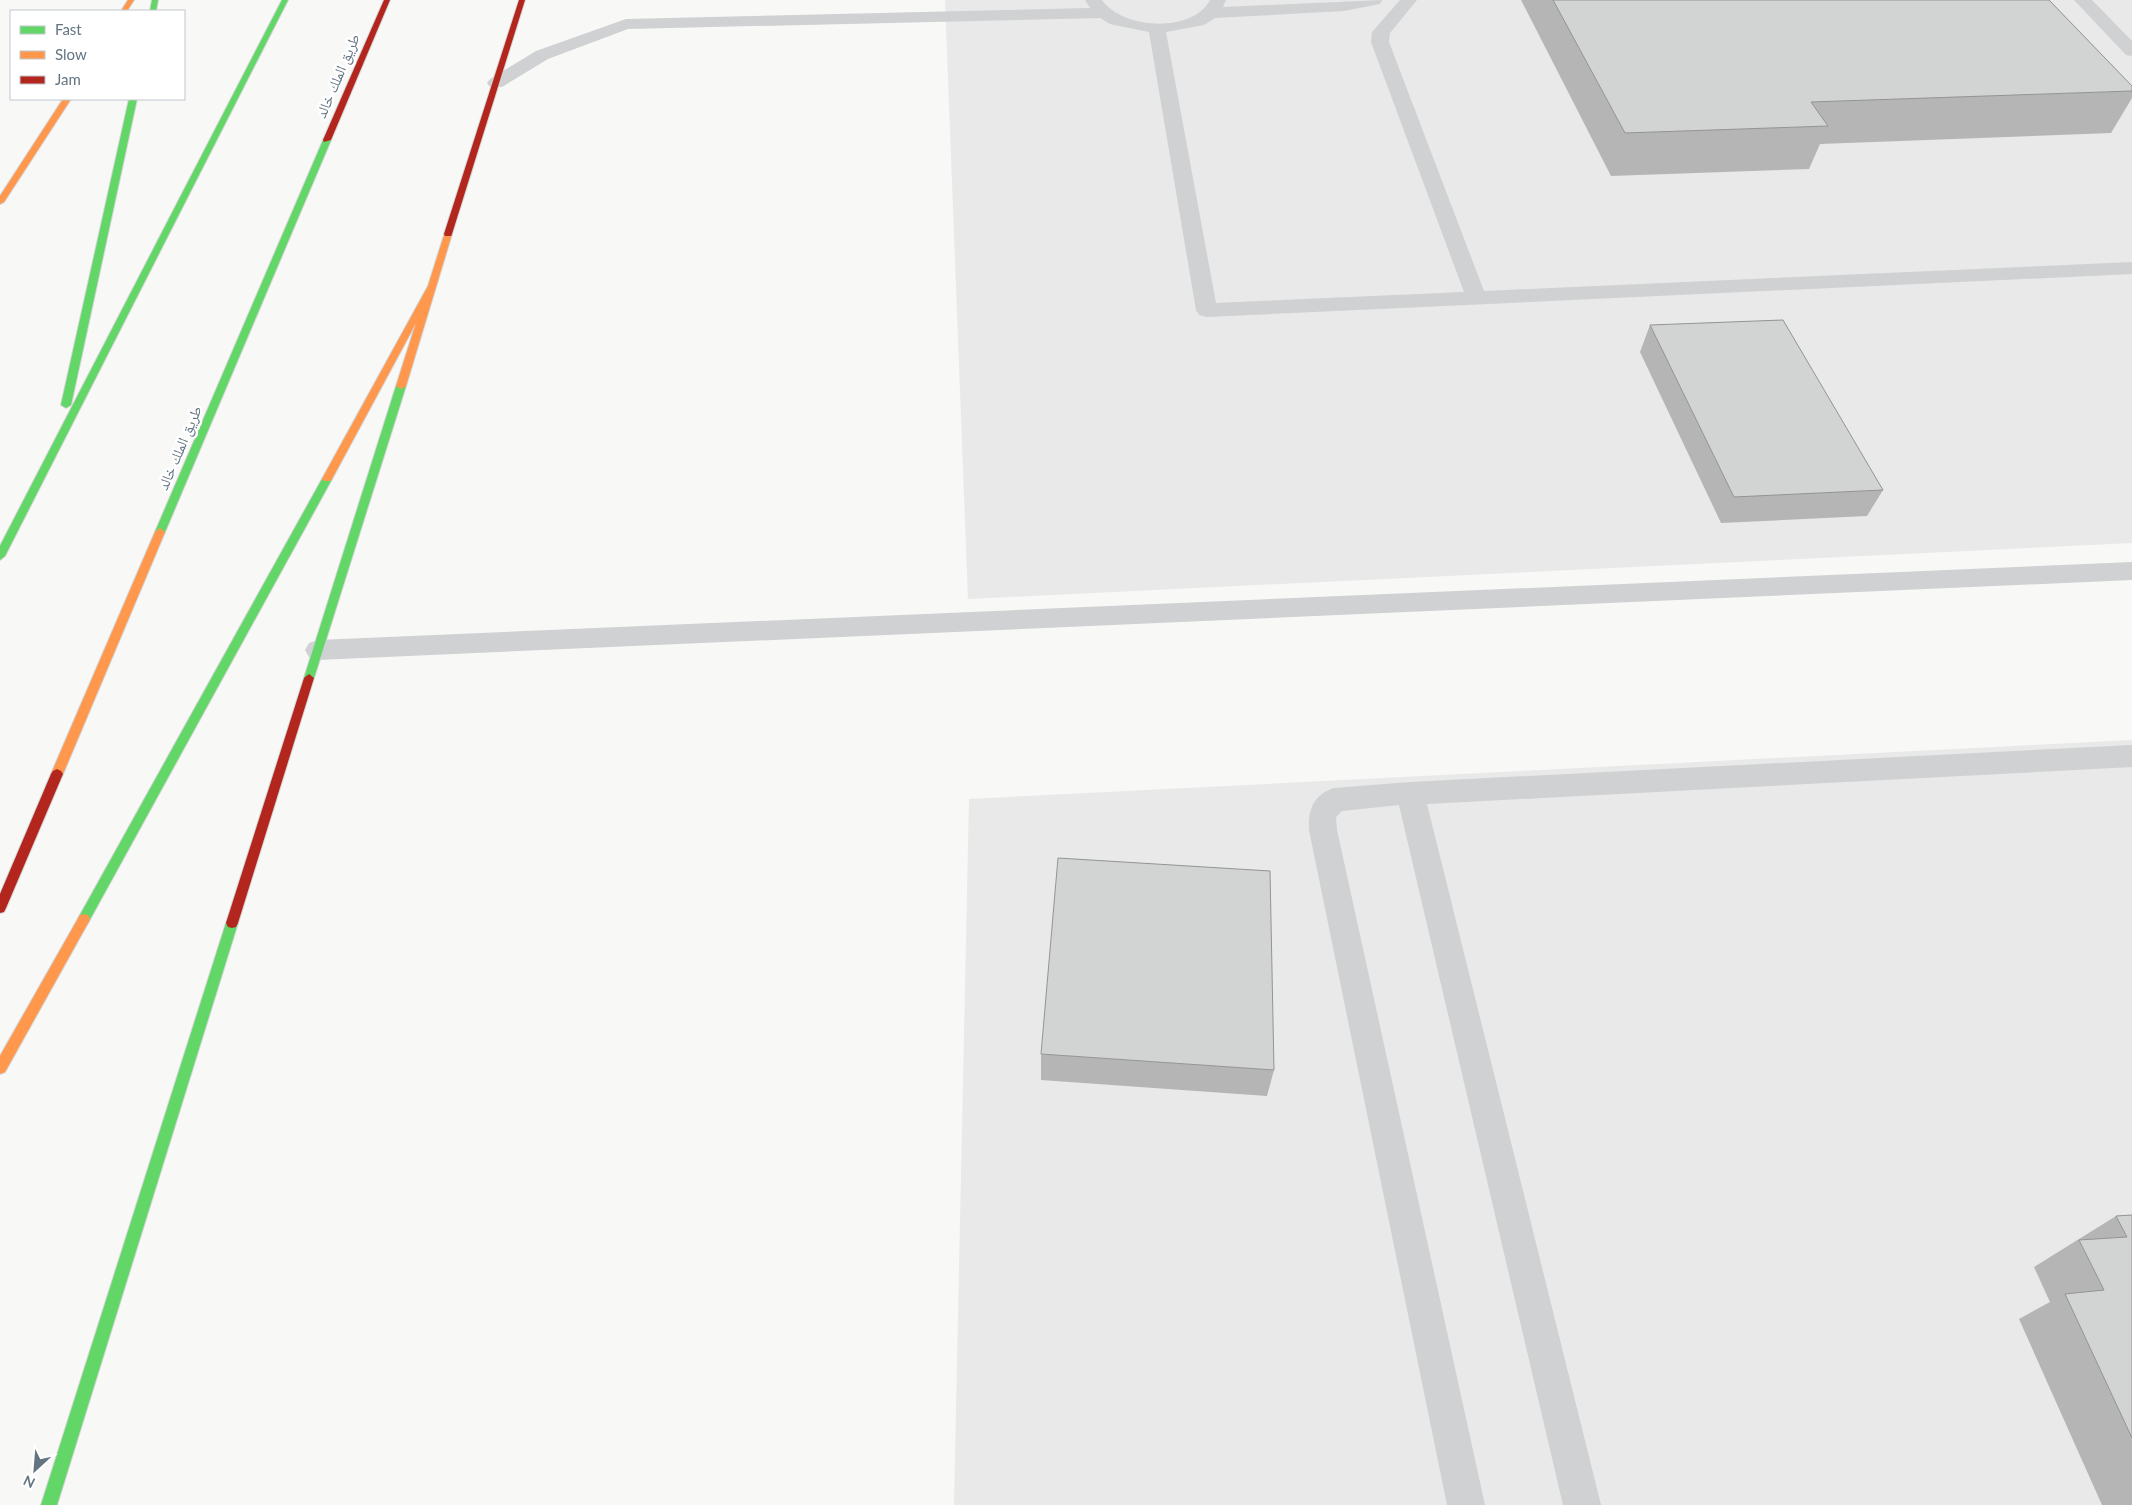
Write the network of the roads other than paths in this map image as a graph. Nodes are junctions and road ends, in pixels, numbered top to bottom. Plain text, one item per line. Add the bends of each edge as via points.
1 (285, 0) edge
2 (387, 0) edge
3 (522, 0) edge
4 (1374, 0) edge
5 (1409, 0) edge
6 (2082, 0) edge
7 (1098, 7) edge
8 (1214, 7) edge
9 (1157, 28) junction
10 (2132, 51) edge
11 (496, 82) junction
12 (66, 100) edge
13 (132, 100) edge
14 (0, 202) edge
15 (2132, 268) edge
16 (433, 284) junction
17 (1476, 297) junction
18 (59, 440) junction
19 (0, 556) edge
20 (2132, 571) edge
21 (318, 650) junction
22 (2132, 756) edge
23 (1410, 793) junction
24 (0, 908) edge
25 (0, 1068) edge
26 (49, 1505) edge
27 (1466, 1505) edge
28 (1582, 1505) edge

1 - 18 main road
2 - 24 main road, طريق الملك خالد
3 - 11 main road
4 - 8 street via 1344,6
5 - 17 street via 1381,32 1380,42
6 - 10 street
7 - 9 street via 1117,21
7 - 11 street via 626,24 542,55
8 - 9 street via 1188,24
9 - 17 street via 1207,310
11 - 16 main road
12 - 14 main road
13 - 18 main road
15 - 17 street
16 - 21 main road
16 - 25 main road via 218,679
18 - 19 main road
20 - 21 street
21 - 26 main road
22 - 23 street
23 - 27 street via 1334,800 1322,814 1322,830
23 - 28 street

